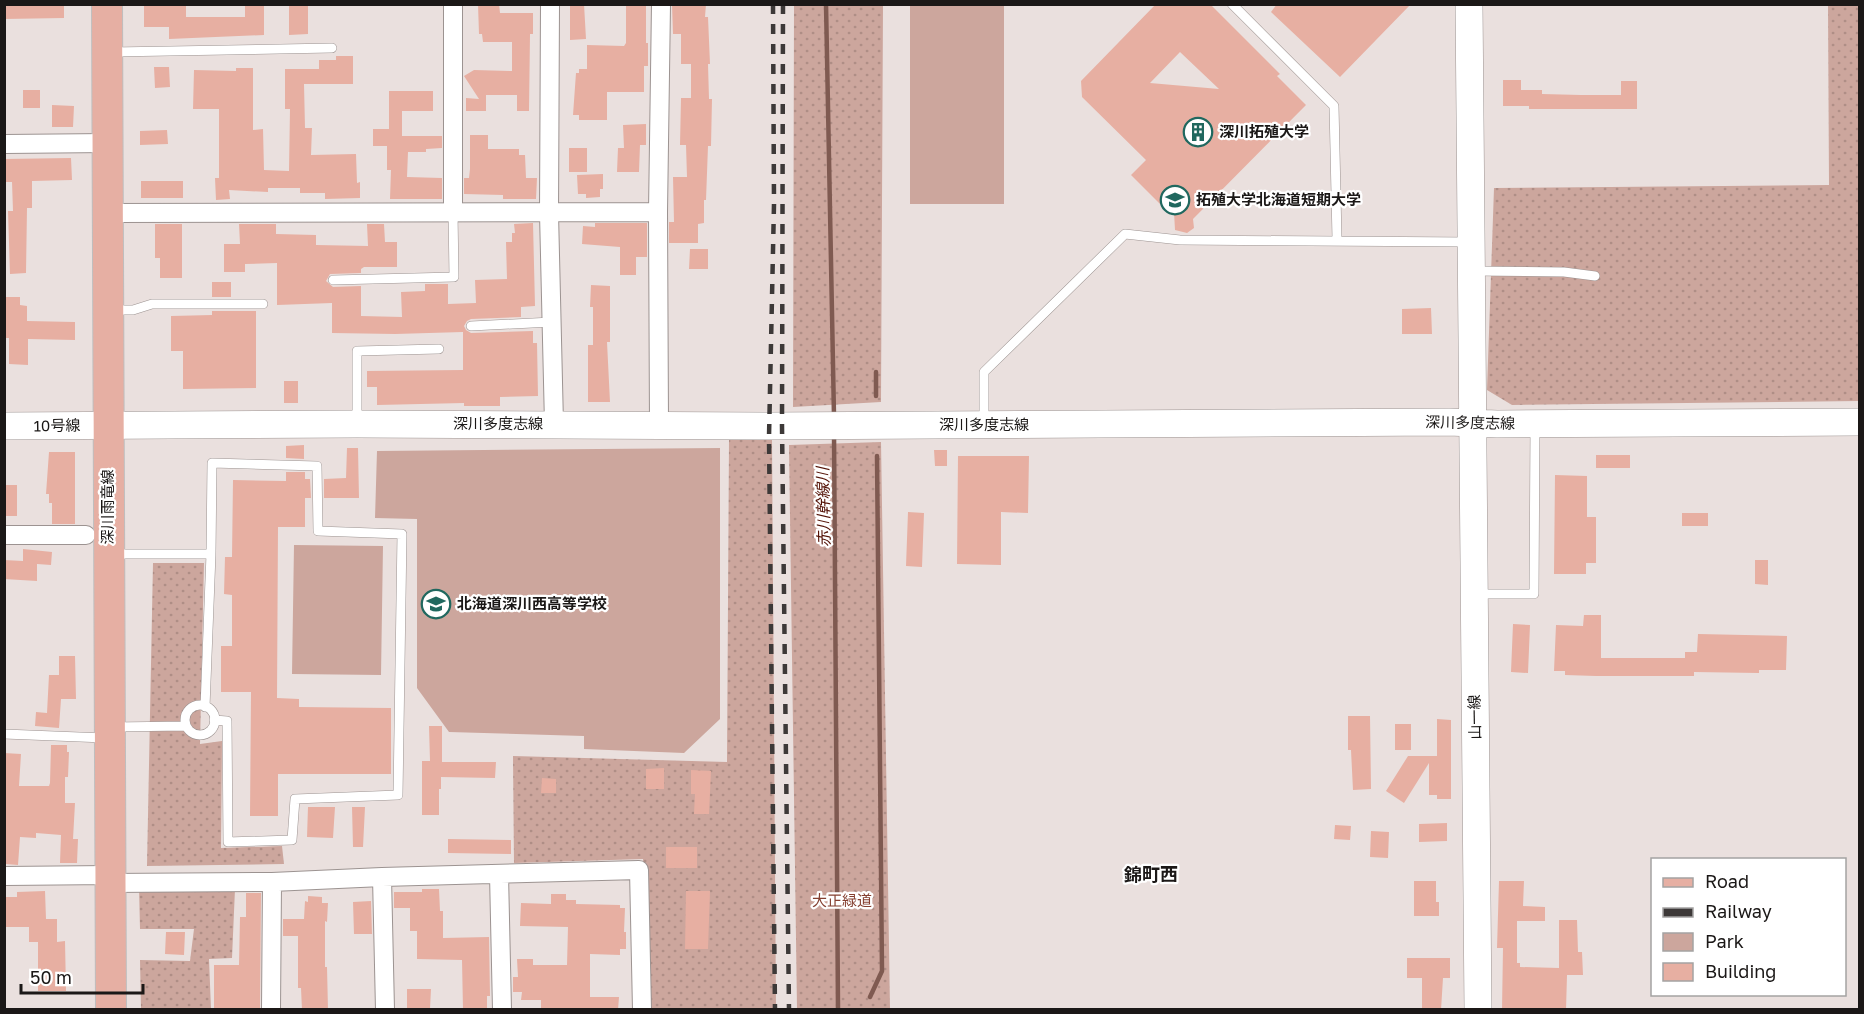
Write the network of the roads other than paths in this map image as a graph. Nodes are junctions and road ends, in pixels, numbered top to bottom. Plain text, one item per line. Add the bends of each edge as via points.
1 (107, 4) edge
2 (453, 4) edge
3 (550, 4) edge
4 (661, 4) edge
5 (1232, 4) edge
6 (1469, 4) edge
7 (332, 48) dead end
8 (107, 52) junction
9 (108, 143) junction
10 (4, 144) edge
11 (453, 212) junction
12 (658, 212) junction
13 (108, 213) junction
14 (549, 213) junction
15 (1337, 239) junction
16 (1470, 242) junction
17 (1472, 271) junction
18 (1595, 276) dead end
19 (333, 280) dead end
20 (263, 304) dead end
21 (108, 310) junction
22 (552, 322) junction
23 (471, 326) dead end
24 (439, 349) dead end
25 (1860, 422) edge
26 (109, 424) junction
27 (357, 424) junction
28 (554, 424) junction
29 (659, 424) junction
30 (984, 424) junction
31 (1473, 424) junction
32 (1535, 424) junction
33 (4, 426) edge
34 (4, 535) edge
35 (86, 535) dead end
36 (108, 554) junction
37 (211, 554) junction
38 (1473, 594) junction
39 (205, 707) junction
40 (214, 720) junction
41 (185, 726) junction
42 (110, 733) junction
43 (4, 734) edge
44 (499, 874) junction
45 (4, 876) edge
46 (382, 877) junction
47 (110, 879) junction
48 (272, 882) junction
49 (111, 1010) edge
50 (271, 1010) edge
51 (385, 1010) edge
52 (502, 1010) edge
53 (642, 1010) edge
54 (1478, 1010) edge

1 - 8 main road, 深川雨竜線
2 - 11 street
3 - 14 street
4 - 12 street
5 - 15 lane via 1334,106
6 - 16 main road, 山一線
7 - 8 lane
8 - 9 main road, 深川雨竜線
9 - 10 street
9 - 13 main road, 深川雨竜線
11 - 13 street
11 - 14 street
11 - 19 lane via 454,277
12 - 14 street
12 - 29 street
13 - 21 main road, 深川雨竜線
14 - 22 street
15 - 16 lane
15 - 30 lane via 1180,240 1125,234 984,372
16 - 17 main road, 山一線
17 - 18 lane
17 - 31 main road, 山一線
20 - 21 lane via 152,304 133,310
21 - 26 main road, 深川雨竜線
22 - 23 lane
22 - 28 street
24 - 27 lane via 357,351
25 - 32 main road, 深川多度志線
26 - 27 main road, 深川多度志線
26 - 33 main road, 10号線
26 - 36 main road, 深川雨竜線
27 - 28 main road, 深川多度志線
28 - 29 main road, 深川多度志線
29 - 30 main road, 深川多度志線
30 - 31 main road, 深川多度志線
31 - 32 main road, 深川多度志線
31 - 38 main road, 山一線
32 - 38 lane via 1534,594
34 - 35 street
36 - 37 lane
36 - 42 main road, 深川雨竜線
37 - 39 lane
37 - 40 lane via 212,463 317,466 318,531 402,534 398,795 295,799 292,840 228,842 227,720
38 - 54 main road, 山一線
39 - 40 lane
39 - 41 lane via 189,710
40 - 41 lane via 206,734 190,732
41 - 42 lane
42 - 43 lane
42 - 47 main road, 深川雨竜線
44 - 46 street
44 - 52 street
44 - 53 street via 639,870
45 - 47 street
46 - 48 street
46 - 51 street
47 - 48 street
47 - 49 main road, 深川雨竜線
48 - 50 street

